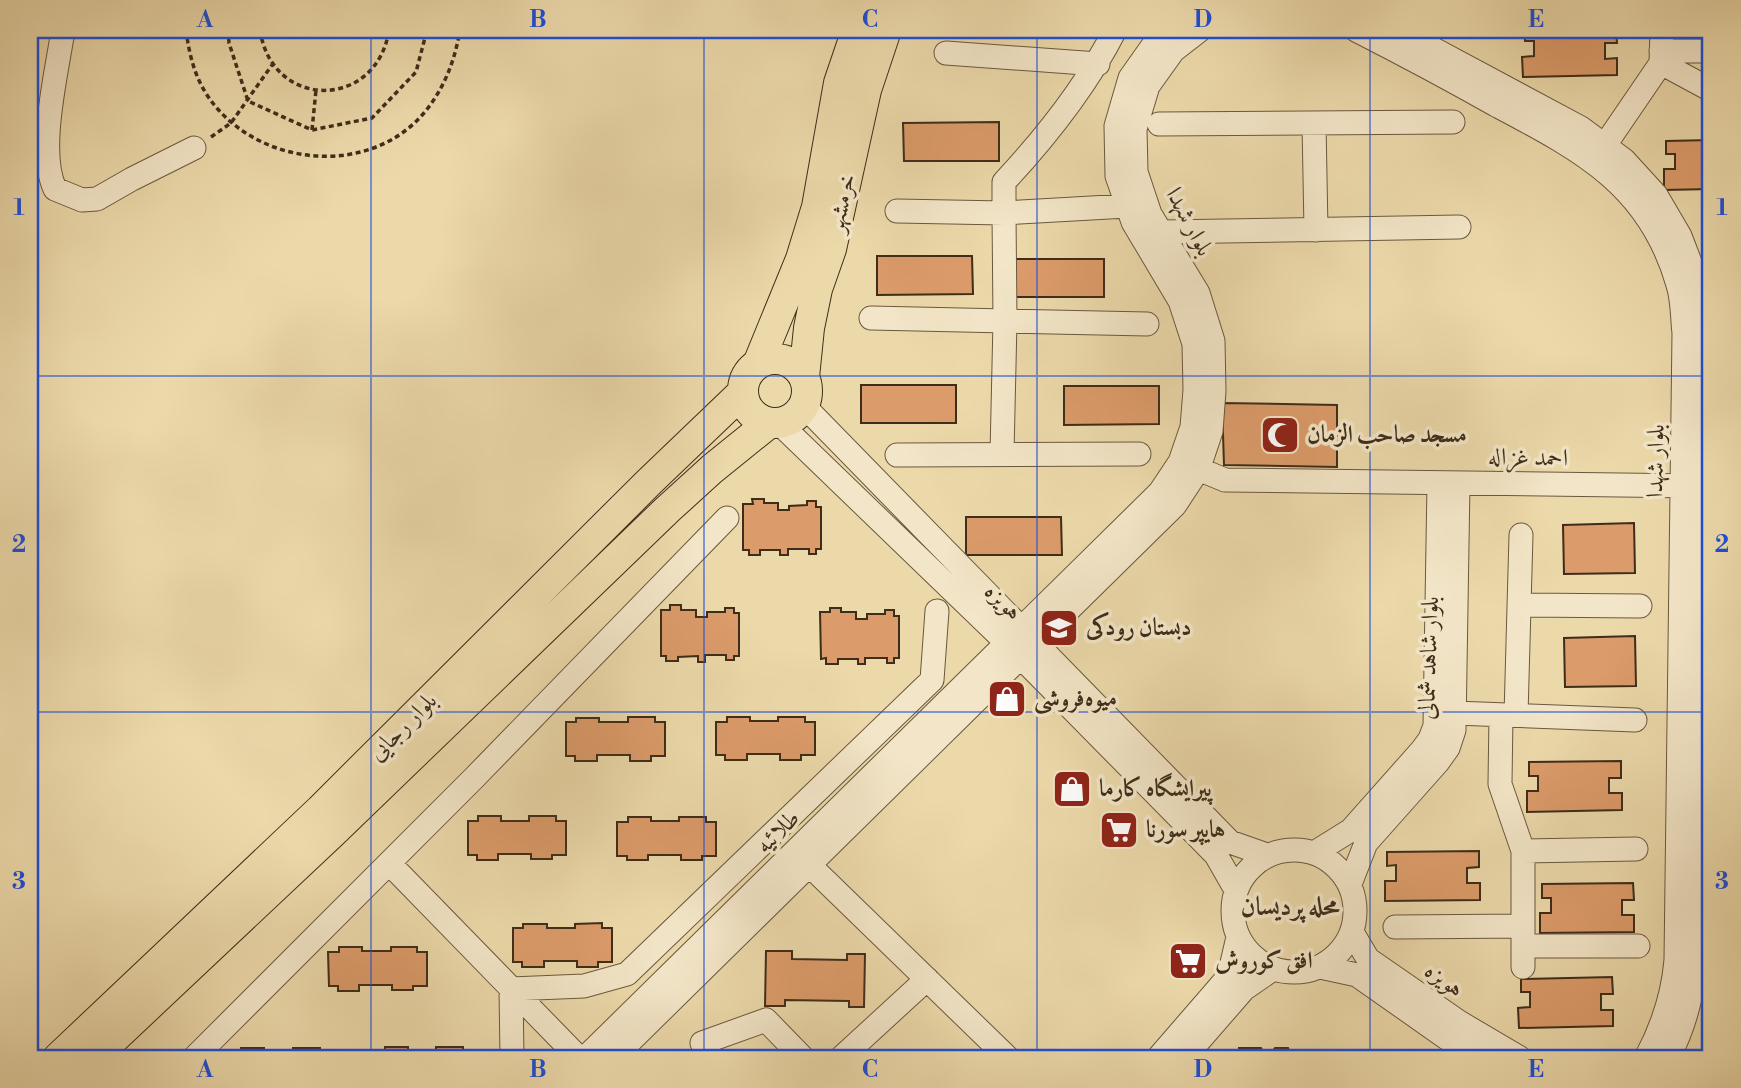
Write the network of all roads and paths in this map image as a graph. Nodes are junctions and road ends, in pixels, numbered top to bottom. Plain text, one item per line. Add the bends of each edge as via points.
1 (63, 30) edge
2 (186, 30) edge
3 (228, 30) edge
4 (260, 30) edge
5 (389, 30) edge
6 (412, 30) edge
7 (435, 30) edge
8 (460, 30) edge
9 (857, 30) edge
10 (886, 30) edge
11 (1115, 30) edge
12 (1168, 30) edge
13 (1200, 30) edge
14 (1356, 30) edge
15 (426, 32) edge
16 (1399, 37) edge
17 (1661, 48) edge
18 (1711, 51) edge
19 (946, 53) dead end
20 (1098, 64) junction
21 (272, 65) junction
22 (316, 90) junction
23 (1711, 90) edge
24 (248, 101) junction
25 (1453, 122) dead end
26 (231, 123) junction
27 (1159, 124) dead end
28 (1314, 124) junction
29 (312, 130) junction
30 (1605, 145) junction
31 (194, 148) joint
32 (1137, 203) junction
33 (897, 211) dead end
34 (1004, 212) junction
35 (1459, 227) dead end
36 (1316, 230) junction
37 (1162, 232) junction
38 (1170, 265) junction
39 (871, 318) dead end
40 (1005, 321) junction
41 (1147, 324) dead end
42 (758, 364) junction
43 (804, 377) junction
44 (743, 392) junction
45 (804, 406) junction
46 (774, 423) junction
47 (1139, 453) dead end
48 (1002, 454) junction
49 (897, 455) dead end
50 (1189, 466) junction
51 (1449, 483) junction
52 (1698, 486) edge
53 (727, 518) dead end
54 (1521, 535) dead end
55 (1519, 605) junction
56 (1640, 606) dead end
57 (937, 611) dead end
58 (1029, 635) junction
59 (1455, 713) junction
60 (1509, 715) junction
61 (1635, 720) dead end
62 (1695, 807) edge
63 (1636, 849) dead end
64 (1523, 851) junction
65 (1314, 853) junction
66 (1267, 855) junction
67 (803, 858) junction
68 (389, 863) junction
69 (1350, 884) junction
70 (1236, 890) junction
71 (1395, 927) dead end
72 (1352, 932) junction
73 (1238, 937) junction
74 (1523, 946) junction
75 (1638, 946) dead end
76 (1320, 967) junction
77 (1273, 969) junction
78 (927, 979) junction
79 (511, 989) junction
80 (702, 1043) dead end
81 (58, 1058) edge
82 (93, 1058) edge
83 (194, 1058) edge
84 (512, 1058) edge
85 (579, 1058) edge
86 (585, 1058) edge
87 (613, 1058) edge
88 (803, 1058) edge
89 (841, 1058) edge
90 (1009, 1058) edge
91 (1158, 1058) edge
92 (1184, 1058) edge
93 (1482, 1058) edge
94 (1520, 1058) edge
95 (1646, 1058) edge
96 (1668, 1058) edge

1 - 31 street via 47,142 55,188 82,200 97,199
2 - 26 path via 191,61 207,95
3 - 24 path
4 - 21 path via 262,47
5 - 22 path via 376,66 359,81 338,90
6 - 15 path
7 - 15 path
8 - 26 path via 446,80 426,110 400,134 367,150 332,157 296,155 261,143
9 - 42 main road, خرمشهر via 839,83 817,207
10 - 43 main road, خرمشهر via 866,90 831,249 817,289
11 - 20 street
12 - 32 street, بلوار شهدا via 1130,78 1116,126 1117,176
13 - 32 street, بلوار شهدا via 1173,51 1148,86 1135,129
14 - 16 street, بلوار شهدا
15 - 29 path via 416,72 372,118
16 - 30 street, بلوار شهدا via 1581,128
16 - 52 street, بلوار شهدا via 1571,145 1611,174 1640,207 1663,244 1679,287
17 - 18 street
17 - 23 street
17 - 30 street
19 - 20 street
20 - 34 street via 1004,182
21 - 22 path via 299,86
21 - 24 path
22 - 29 path
24 - 26 path
24 - 29 path
25 - 28 street
26 - 31 path
27 - 28 street
28 - 36 street
30 - 52 street, بلوار شهدا via 1656,195 1680,236 1698,283 1703,332
32 - 34 street
32 - 37 street, بلوار شهدا
32 - 38 street, بلوار شهدا via 1133,222
33 - 34 street
34 - 40 street
35 - 36 street
36 - 37 street
37 - 38 street, بلوار شهدا
38 - 50 street, بلوار شهدا via 1198,293 1213,341 1211,431
39 - 40 street
40 - 41 street
40 - 48 street
42 - 43 main road via 779,359 798,368
42 - 44 main road
43 - 45 main road
44 - 46 main road via 751,412
44 - 81 main road, بلوار رجایی via 320,810
45 - 46 main road via 798,414
45 - 58 street, هویزه
46 - 58 street, هویزه
46 - 82 main road, بلوار رجایی via 668,509
47 - 48 street
48 - 49 street
50 - 51 street, احمد غزاله via 1225,480
50 - 58 street, بلوار شهدا via 1175,505
51 - 52 street, احمد غزاله
51 - 59 street, بلوار شاهد شمالی
51 - 65 street, بلوار شاهد شمالی via 1435,726 1422,750 1352,830
52 - 62 street, بلوار شهدا
53 - 68 street
54 - 55 street
55 - 56 street
55 - 60 street
57 - 79 street via 932,680 627,974 584,986
58 - 66 street, هویزه via 1230,842
58 - 67 street, طلائیه
58 - 70 street, هویزه via 1216,855
59 - 60 street
59 - 69 street, بلوار شاهد شمالی via 1448,748 1366,843
60 - 61 street
60 - 64 street via 1500,784
62 - 95 street, بلوار شهدا via 1674,989
62 - 96 street, بلوار شهدا via 1693,993
63 - 64 street
64 - 74 street
65 - 66 street via 1291,849
65 - 69 street via 1335,865
66 - 70 street via 1248,870
67 - 78 street
67 - 86 street, طلائیه
67 - 87 street, طلائیه
68 - 79 street
68 - 83 street
69 - 72 street via 1356,908
70 - 73 street via 1232,914
71 - 74 street
72 - 76 street via 1340,952
72 - 94 street, هویزه via 1368,960 1459,1023
73 - 77 street via 1252,957
73 - 91 street via 1229,976
74 - 75 street
76 - 77 street via 1297,972
76 - 93 street, هویزه via 1357,975
77 - 92 street via 1244,989
78 - 89 street
78 - 90 street
79 - 84 street
79 - 85 street
80 - 88 street via 766,1020

